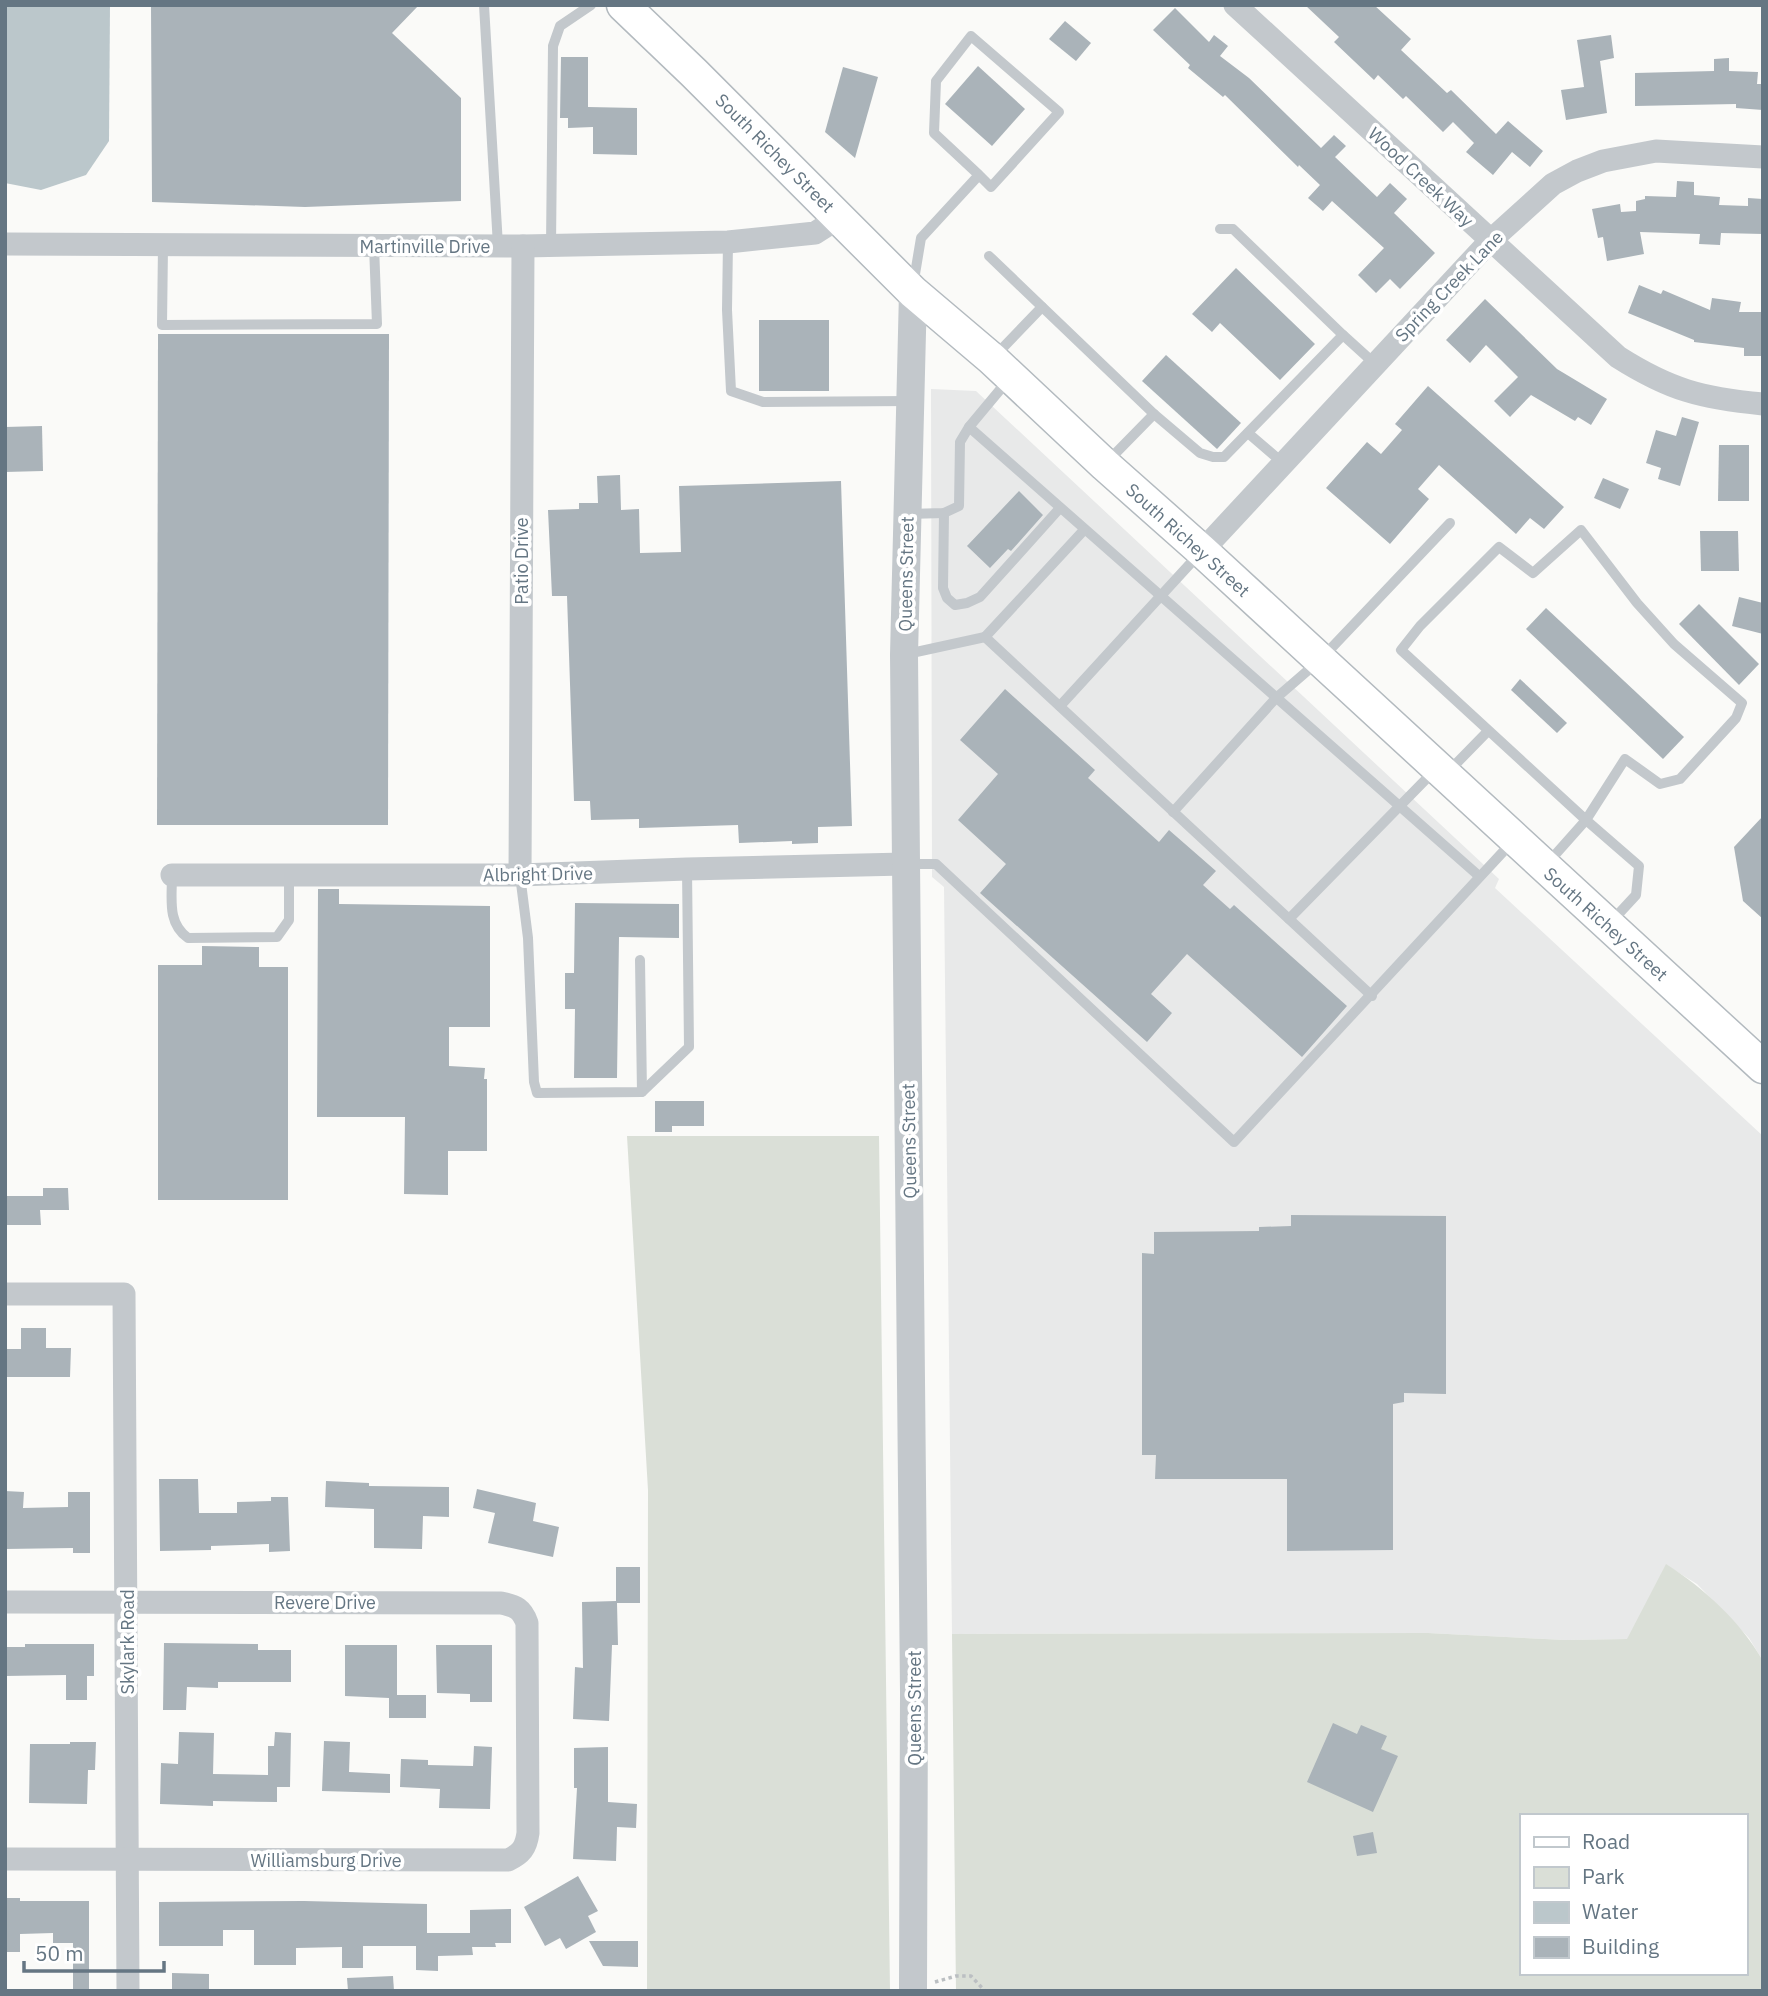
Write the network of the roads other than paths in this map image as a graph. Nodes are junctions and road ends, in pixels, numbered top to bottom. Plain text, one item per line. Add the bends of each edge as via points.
1 (484, 5) edge
2 (591, 5) edge
3 (622, 5) edge
4 (1235, 5) edge
5 (1763, 157) edge
6 (979, 175) junction
7 (839, 217) junction
8 (1220, 229) dead end
9 (1490, 241) junction
10 (728, 242) junction
11 (5, 244) edge
12 (163, 246) junction
13 (374, 246) junction
14 (498, 246) junction
15 (523, 246) junction
16 (551, 246) junction
17 (989, 256) dead end
18 (913, 292) junction
19 (1042, 307) junction
20 (1343, 335) junction
21 (1375, 364) junction
22 (1002, 368) junction
23 (910, 401) junction
24 (1763, 404) edge
25 (1154, 414) junction
26 (968, 427) junction
27 (1248, 433) junction
28 (1283, 463) junction
29 (1105, 465) junction
30 (1060, 508) junction
31 (944, 513) junction
32 (908, 514) junction
33 (1450, 523) dead end
34 (1084, 530) junction
35 (1202, 551) junction
36 (1161, 597) junction
37 (985, 637) junction
38 (904, 655) junction
39 (1320, 660) junction
40 (1276, 698) junction
41 (1060, 706) junction
42 (1488, 731) junction
43 (1441, 772) junction
44 (1399, 806) junction
45 (1174, 812) junction
46 (1586, 820) junction
47 (1514, 840) junction
48 (905, 864) junction
49 (1544, 867) junction
50 (687, 869) junction
51 (172, 875) joint
52 (289, 875) junction
53 (520, 875) junction
54 (1479, 876) junction
55 (1289, 919) junction
56 (1607, 925) junction
57 (640, 960) dead end
58 (1372, 996) junction
59 (1763, 1067) edge
60 (642, 1092) junction
61 (5, 1294) edge
62 (127, 1601) junction
63 (5, 1602) edge
64 (528, 1731) joint
65 (5, 1859) edge
66 (127, 1859) junction
67 (913, 1989) edge
68 (128, 1991) edge

1 - 14 lane
2 - 16 lane via 560,26 553,46
3 - 7 main road, South Richey Street
4 - 9 street, Wood Creek Way
5 - 9 street, Spring Creek Lane via 1656,151 1603,161 1553,184
6 - 6 lane via 991,187 1059,112 971,36 936,81 934,133
6 - 18 lane via 921,238
7 - 10 street, Martinville Drive via 815,233
7 - 18 main road, South Richey Street
8 - 20 lane via 1233,229
9 - 21 street, Spring Creek Lane
9 - 24 street, Wood Creek Way via 1618,357 1647,375 1717,400
10 - 16 street, Martinville Drive
10 - 23 lane via 731,391 762,402
11 - 12 street, Martinville Drive
12 - 13 street, Martinville Drive
12 - 13 lane via 162,324 377,324
13 - 14 street, Martinville Drive
14 - 15 street, Martinville Drive
15 - 16 street, Martinville Drive
15 - 53 street, Patio Drive
17 - 19 lane
18 - 22 main road, South Richey Street
18 - 23 street, Queens Street
19 - 22 lane
19 - 25 lane
20 - 21 lane
20 - 27 lane
21 - 28 street, Spring Creek Lane
22 - 26 lane
22 - 29 main road, South Richey Street
23 - 32 street, Queens Street
25 - 27 lane via 1200,453 1213,457 1224,457
25 - 29 lane
26 - 30 lane
26 - 31 lane via 960,442 959,506
27 - 28 lane
28 - 35 street, Spring Creek Lane
29 - 35 main road, South Richey Street
30 - 31 lane via 980,597 955,605 943,588
30 - 34 lane
31 - 32 lane
32 - 38 street, Queens Street
33 - 39 lane
34 - 36 lane
34 - 37 lane
35 - 36 lane
35 - 39 main road, South Richey Street
36 - 40 lane
36 - 41 lane
37 - 38 lane
37 - 41 lane
38 - 48 street, Queens Street
39 - 40 lane
39 - 43 main road, South Richey Street
40 - 44 lane
40 - 45 lane
41 - 45 lane
42 - 43 lane
42 - 46 lane
42 - 46 lane via 1401,650 1499,547 1532,573 1581,530 1674,644 1742,703 1736,718 1681,779 1660,784 1625,759
43 - 44 lane
43 - 47 main road, South Richey Street
44 - 54 lane
44 - 55 lane
45 - 55 lane
46 - 49 lane
46 - 56 lane via 1639,866 1636,895
47 - 49 main road, South Richey Street
47 - 54 lane
48 - 50 street, Albright Drive
48 - 58 lane via 936,864 1234,1142
48 - 67 street, Queens Street
49 - 56 main road, South Richey Street
50 - 53 street, Albright Drive
50 - 60 lane via 689,1047
51 - 52 street, Albright Drive
51 - 52 lane via 177,930 187,938 200,938 277,937 289,920
52 - 53 street, Albright Drive
53 - 60 lane via 537,1093
54 - 58 lane
55 - 58 lane
56 - 59 main road, South Richey Street
57 - 60 lane
61 - 62 street, Skylark Road via 124,1294
62 - 63 street, Revere Drive
62 - 64 street, Revere Drive via 514,1605 527,1623
62 - 66 street, Skylark Road
64 - 66 street, Williamsburg Drive via 527,1844 508,1860
65 - 66 street, Williamsburg Drive
66 - 68 street, Skylark Road

